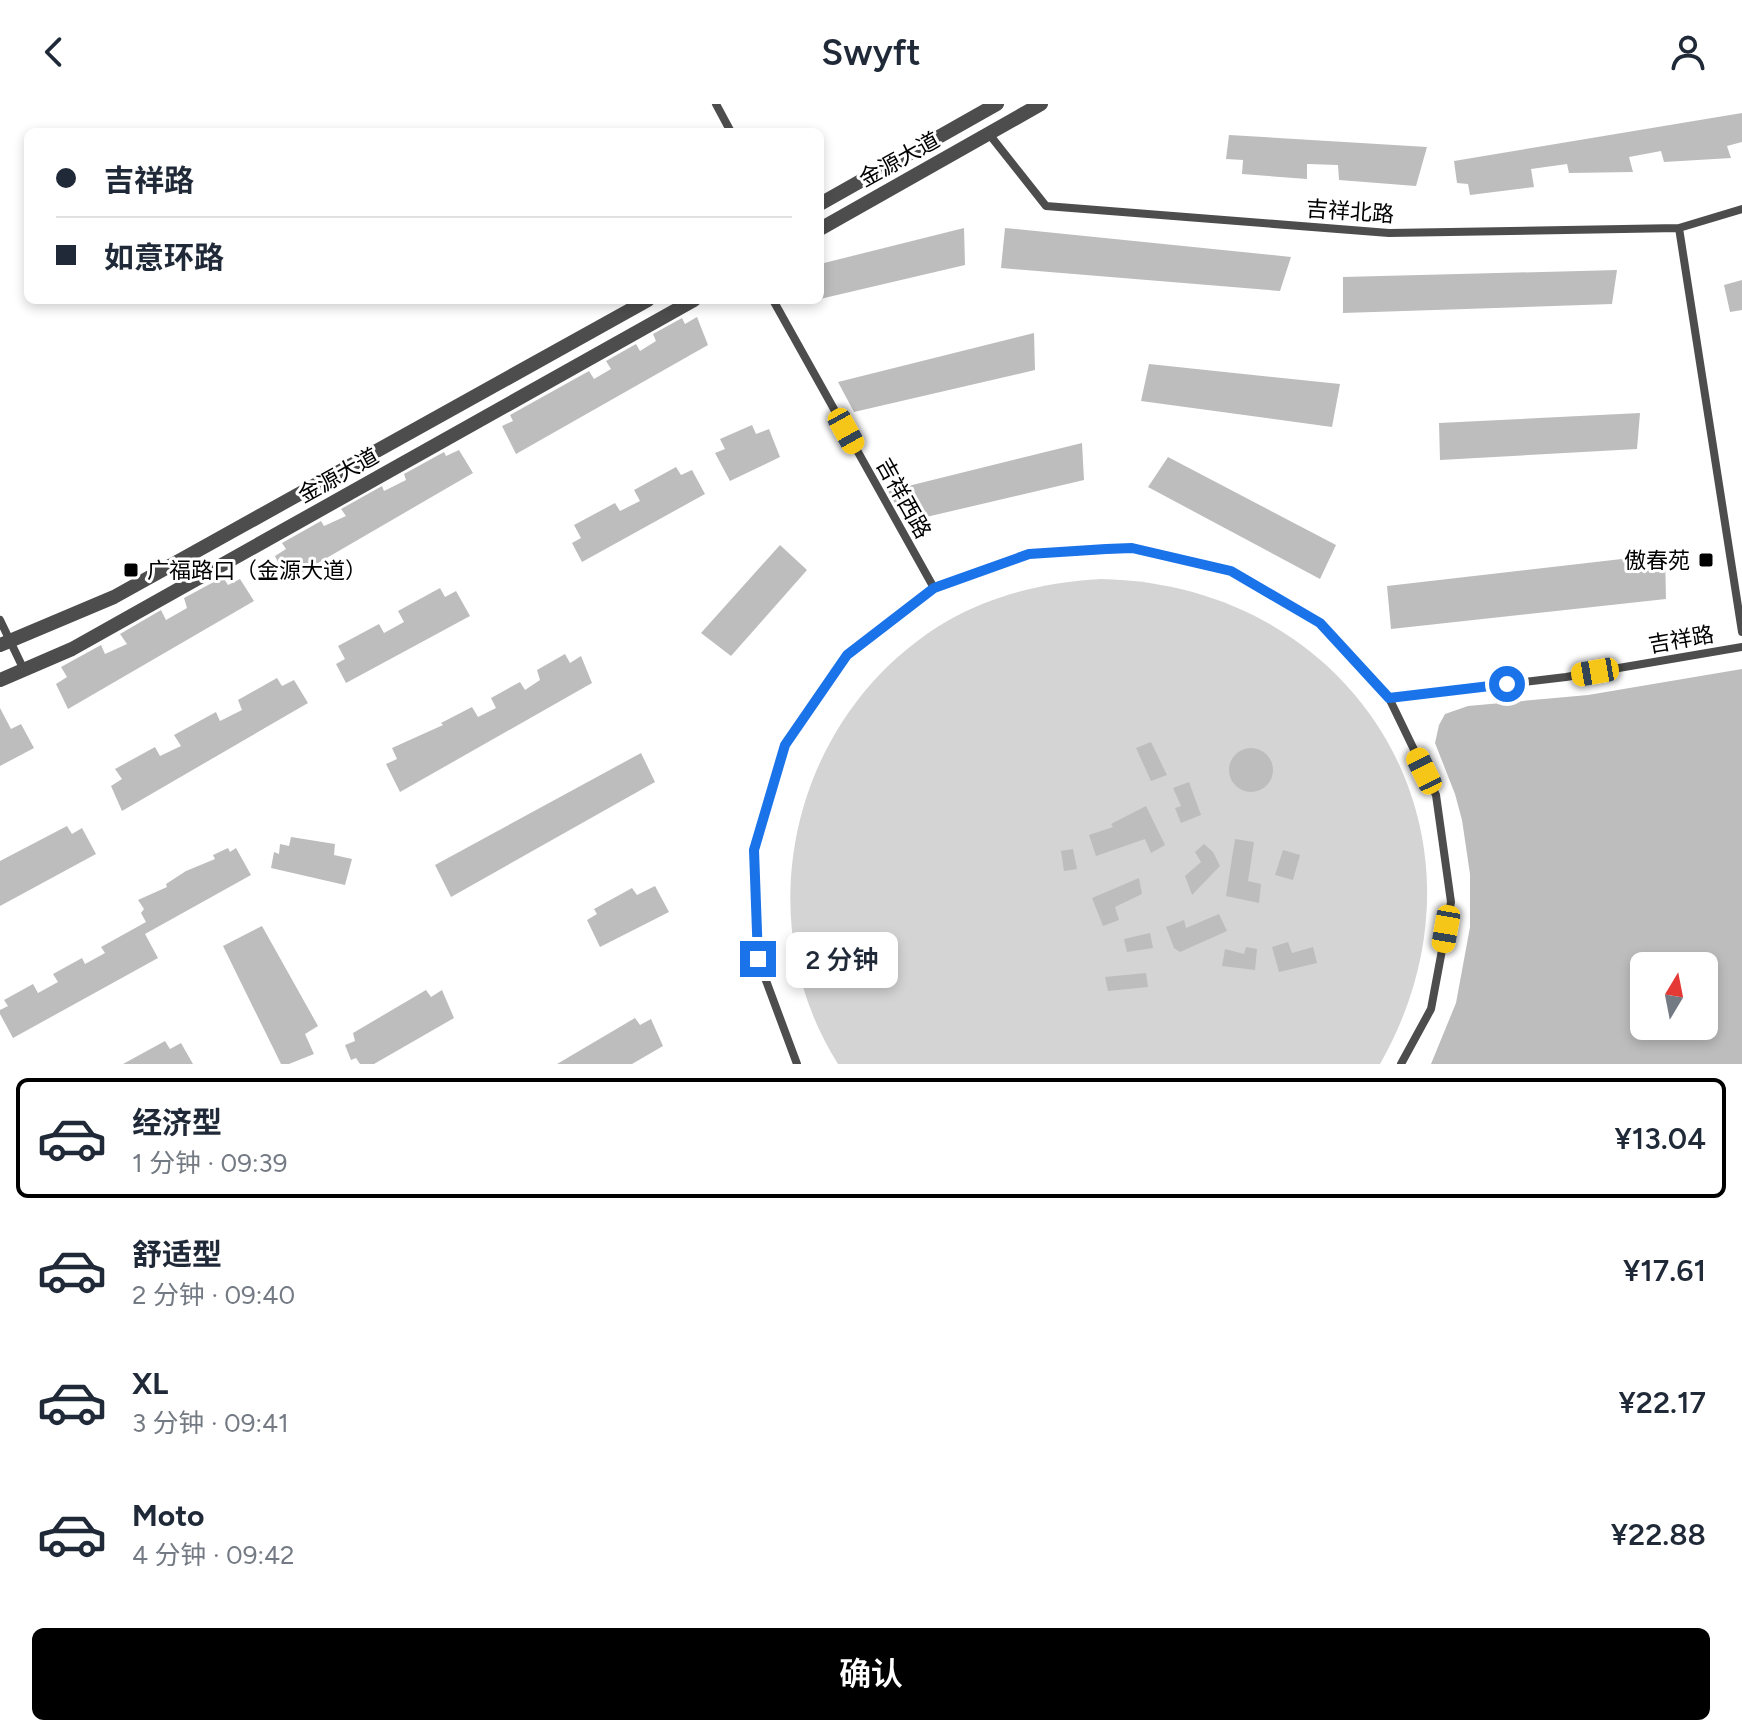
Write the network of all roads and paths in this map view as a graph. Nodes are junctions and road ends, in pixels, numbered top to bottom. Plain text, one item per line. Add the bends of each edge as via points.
1 (716, 104) edge
2 (997, 104) edge
3 (1041, 104) edge
4 (729, 128) edge
5 (989, 134) junction
6 (824, 202) edge
7 (1742, 209) edge
8 (824, 227) edge
9 (1679, 228) junction
10 (641, 304) edge
11 (687, 304) edge
12 (775, 304) edge
13 (934, 588) junction
14 (0, 620) edge
15 (1742, 632) edge
16 (5, 644) edge
17 (1742, 647) edge
18 (24, 670) junction
19 (0, 680) edge
20 (1389, 698) junction
21 (1403, 1062) edge
22 (794, 1063) edge

1 - 4 street
2 - 6 street, 金源大道
3 - 5 street, 金源大道
5 - 8 street, 金源大道
5 - 9 street, 吉祥北路 via 1046,206 1389,233
7 - 9 street, 吉祥北路
9 - 15 street
10 - 16 street, 金源大道 via 114,597
11 - 18 street, 金源大道 via 72,649
12 - 13 street, 吉祥西路
13 - 20 street via 1029,554 1102,549 1132,548 1231,571 1320,623
13 - 22 street via 847,655 785,745 767,805 754,850 758,959
14 - 16 street
16 - 18 street
17 - 20 street, 吉祥路 via 1566,677
18 - 19 street, 金源大道
20 - 21 street via 1436,795 1451,902 1431,1009

